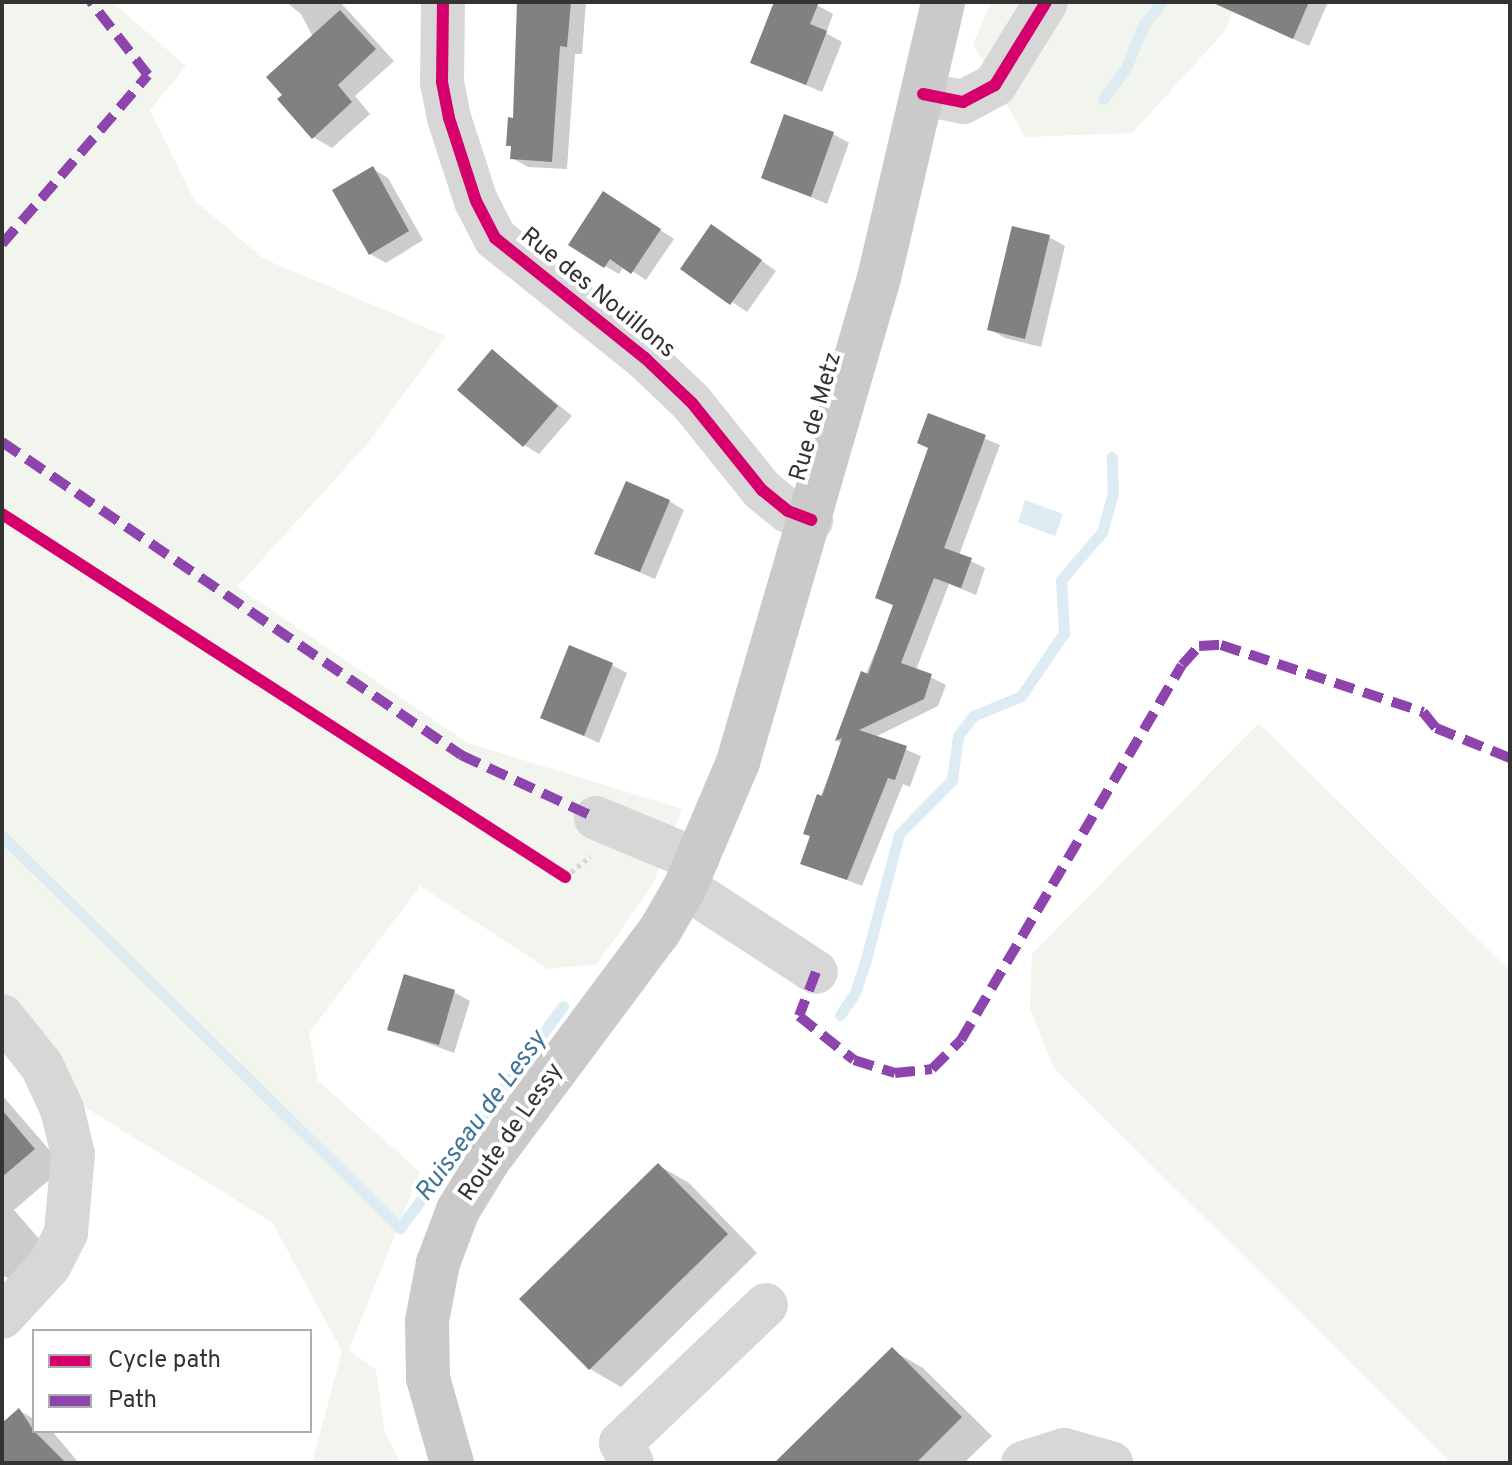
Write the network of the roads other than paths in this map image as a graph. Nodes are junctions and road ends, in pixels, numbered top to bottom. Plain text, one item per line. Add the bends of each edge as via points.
1 (443, 2) edge
2 (943, 2) edge
3 (1046, 2) edge
4 (923, 94) junction
5 (811, 520) junction
6 (596, 818) dead end
7 (691, 874) junction
8 (816, 972) dead end
9 (608, 1000) joint
10 (2, 1016) edge
11 (766, 1305) dead end
12 (2, 1317) edge
13 (452, 1463) edge
14 (632, 1463) edge
15 (1023, 1463) edge
16 (1111, 1463) edge

1 - 5 street, Rue des Nouillons via 442,82 449,118 476,201 495,238 645,358 692,403 762,490 788,511
2 - 4 main road, Rue de Metz
3 - 4 street via 995,85 963,102
4 - 5 main road, Rue de Metz
5 - 7 main road, Rue de Metz via 738,762
6 - 7 street
7 - 8 street
7 - 9 main road, Rue de Metz
9 - 13 main road, Route de Lessy via 488,1161 458,1210 438,1263 427,1321 428,1378
10 - 12 street via 42,1066 62,1109 73,1154 73,1190 66,1233 49,1266
11 - 14 street via 621,1443
15 - 16 street via 1064,1450

